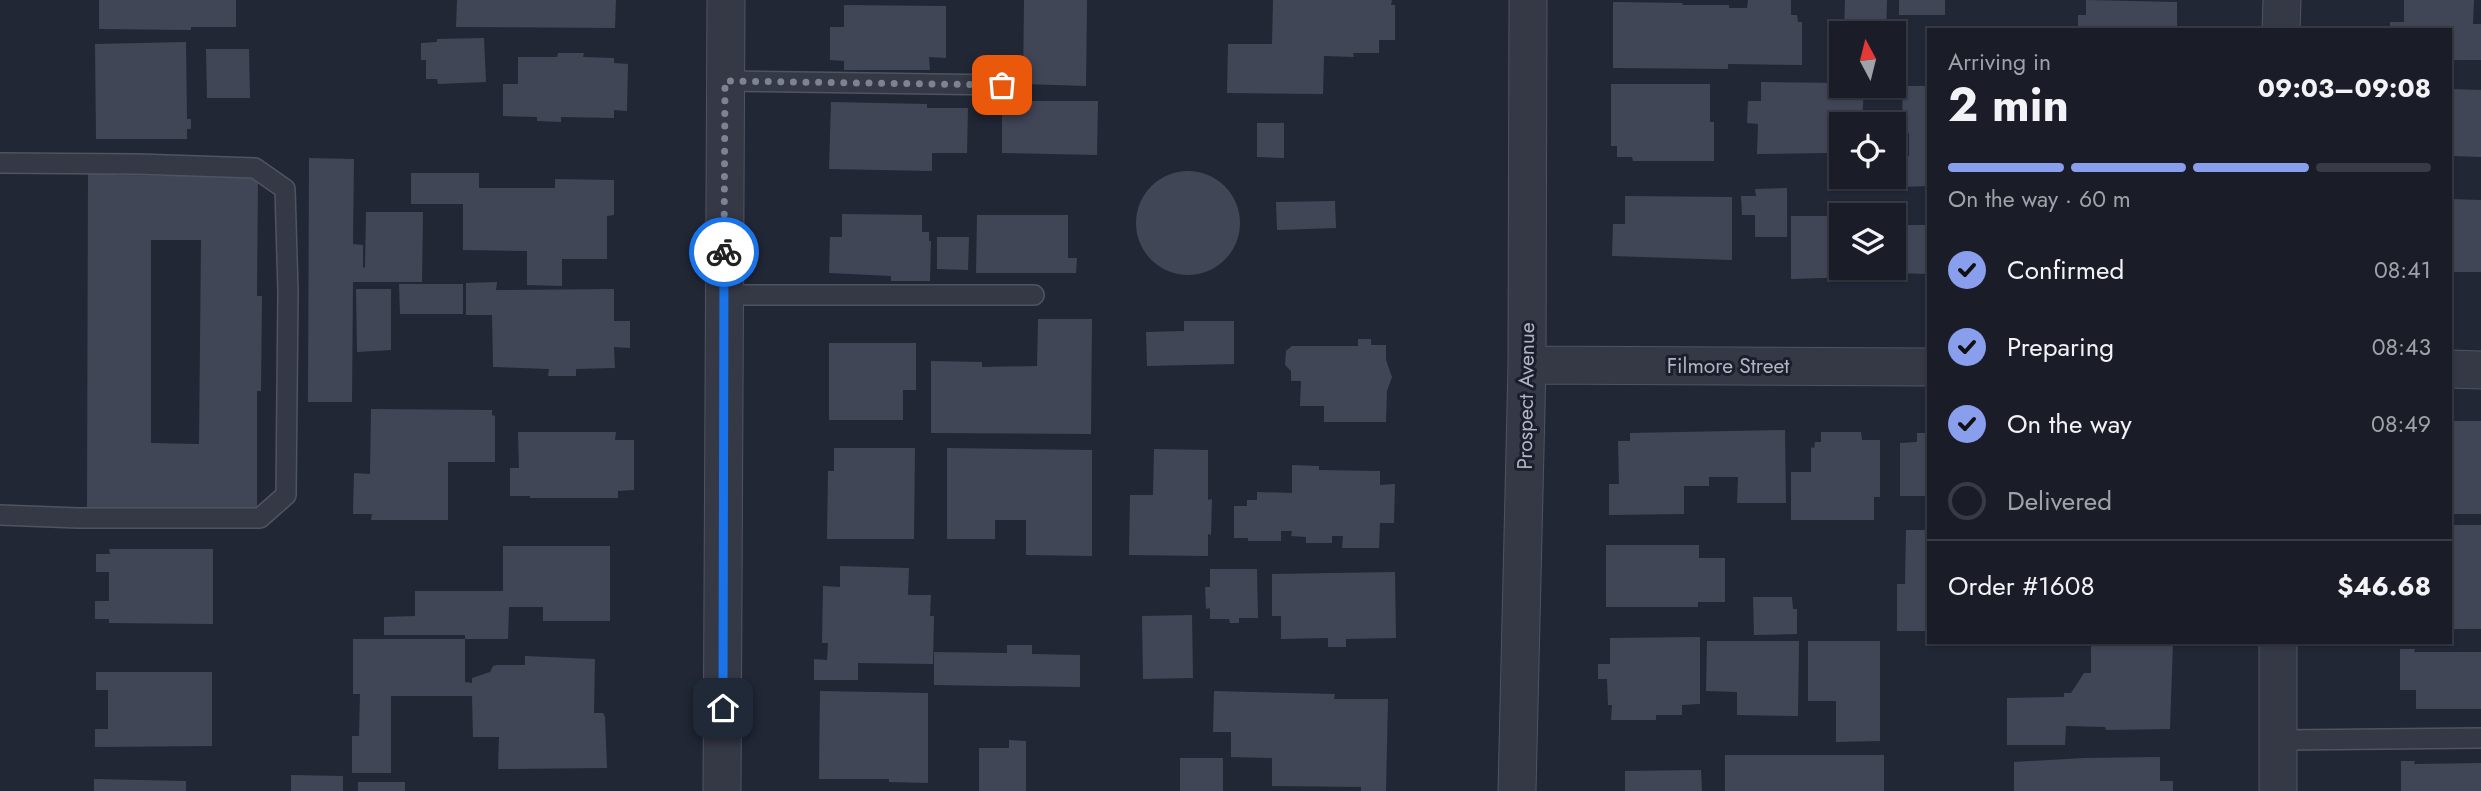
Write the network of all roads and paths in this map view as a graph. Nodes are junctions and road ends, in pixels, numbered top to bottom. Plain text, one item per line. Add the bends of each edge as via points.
1 (726, 0) edge
2 (1528, 0) edge
3 (2282, 0) edge
4 (2281, 28) edge
5 (725, 81) junction
6 (1002, 85) dead end
7 (0, 163) edge
8 (724, 295) junction
9 (1034, 295) dead end
10 (1527, 365) junction
11 (1927, 367) edge
12 (2452, 369) edge
13 (2481, 370) edge
14 (0, 515) edge
15 (2278, 644) edge
16 (2481, 738) edge
17 (2278, 740) junction
18 (722, 791) edge
19 (1517, 791) edge
20 (2278, 791) edge

1 - 5 street
2 - 10 street, Prospect Avenue
3 - 4 street
5 - 6 lane
5 - 8 street
7 - 14 lane via 255,168 285,189 288,291 286,495 260,518
8 - 9 lane
8 - 18 street
10 - 11 street, Filmore Street
10 - 19 street, Prospect Avenue
12 - 13 street
15 - 17 street
16 - 17 lane
17 - 20 street

